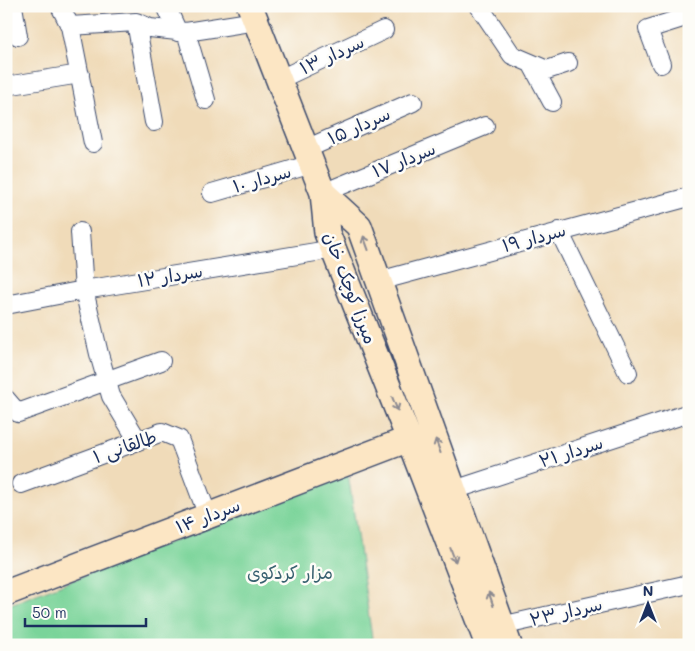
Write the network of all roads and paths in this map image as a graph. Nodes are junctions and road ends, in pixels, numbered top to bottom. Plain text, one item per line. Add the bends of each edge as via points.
1 (13, 6) edge
2 (60, 6) edge
3 (166, 6) edge
4 (479, 6) edge
5 (6, 7) edge
6 (253, 14) edge
7 (689, 16) edge
8 (136, 22) junction
9 (70, 26) junction
10 (384, 30) dead end
11 (182, 32) junction
12 (18, 36) dead end
13 (568, 62) dead end
14 (531, 63) junction
15 (661, 64) dead end
16 (80, 74) junction
17 (280, 79) junction
18 (6, 86) edge
19 (206, 100) dead end
20 (413, 102) dead end
21 (552, 102) dead end
22 (154, 122) dead end
23 (485, 126) dead end
24 (93, 144) dead end
25 (309, 157) junction
26 (212, 193) dead end
27 (323, 193) junction
28 (689, 197) edge
29 (559, 231) junction
30 (80, 232) dead end
31 (334, 250) junction
32 (379, 281) junction
33 (84, 290) junction
34 (6, 305) edge
35 (405, 354) junction
36 (160, 361) dead end
37 (381, 367) junction
38 (628, 373) dead end
39 (106, 380) junction
40 (6, 399) edge
41 (689, 413) edge
42 (409, 439) junction
43 (138, 441) junction
44 (21, 484) dead end
45 (454, 490) junction
46 (208, 516) junction
47 (689, 584) edge
48 (6, 593) edge
49 (499, 639) edge

1 - 5 street
1 - 12 street
2 - 9 street
3 - 11 street
4 - 14 street via 512,55
6 - 11 street
6 - 17 main road
7 - 15 street via 648,29
8 - 9 street
8 - 11 street via 150,28
8 - 22 street
9 - 16 street
10 - 17 street, سردار ۱۳
11 - 19 street
13 - 14 street via 547,70
14 - 21 street
16 - 18 street
16 - 24 street
17 - 25 main road
20 - 25 street, سردار ۱۵
23 - 27 street, سردار ۱۷
25 - 26 street, سردار ۱۰
25 - 27 main road
27 - 31 main road, میرزا کوچک خان via 327,233
32 -> 27 main road, میرزا کوچک خان via 360,226
28 - 29 street, سردار ۱۹
29 - 32 street, سردار ۱۹
29 - 38 street
30 - 33 street
31 - 33 street, سردار ۱۲
31 - 37 main road, میرزا کوچک خان
32 - 35 main road, میرزا کوچک خان
33 - 34 street, سردار ۱۲
33 - 39 street
35 - 37 main road
45 -> 35 main road, میرزا کوچک خان
36 - 39 street
37 -> 42 main road, میرزا کوچک خان
39 - 40 street via 18,413
39 - 43 street via 111,396
41 - 45 street, سردار ۲۱
42 - 46 main road, سردار ۱۴
42 -> 49 main road, میرزا کوچک خان
43 - 44 street, طالقانی ۱
43 - 46 street, طالقانی ۱ via 162,432 179,439
49 -> 45 main road, میرزا کوچک خان
46 - 48 main road, سردار ۱۴
47 - 49 street, سردار ۲۳

